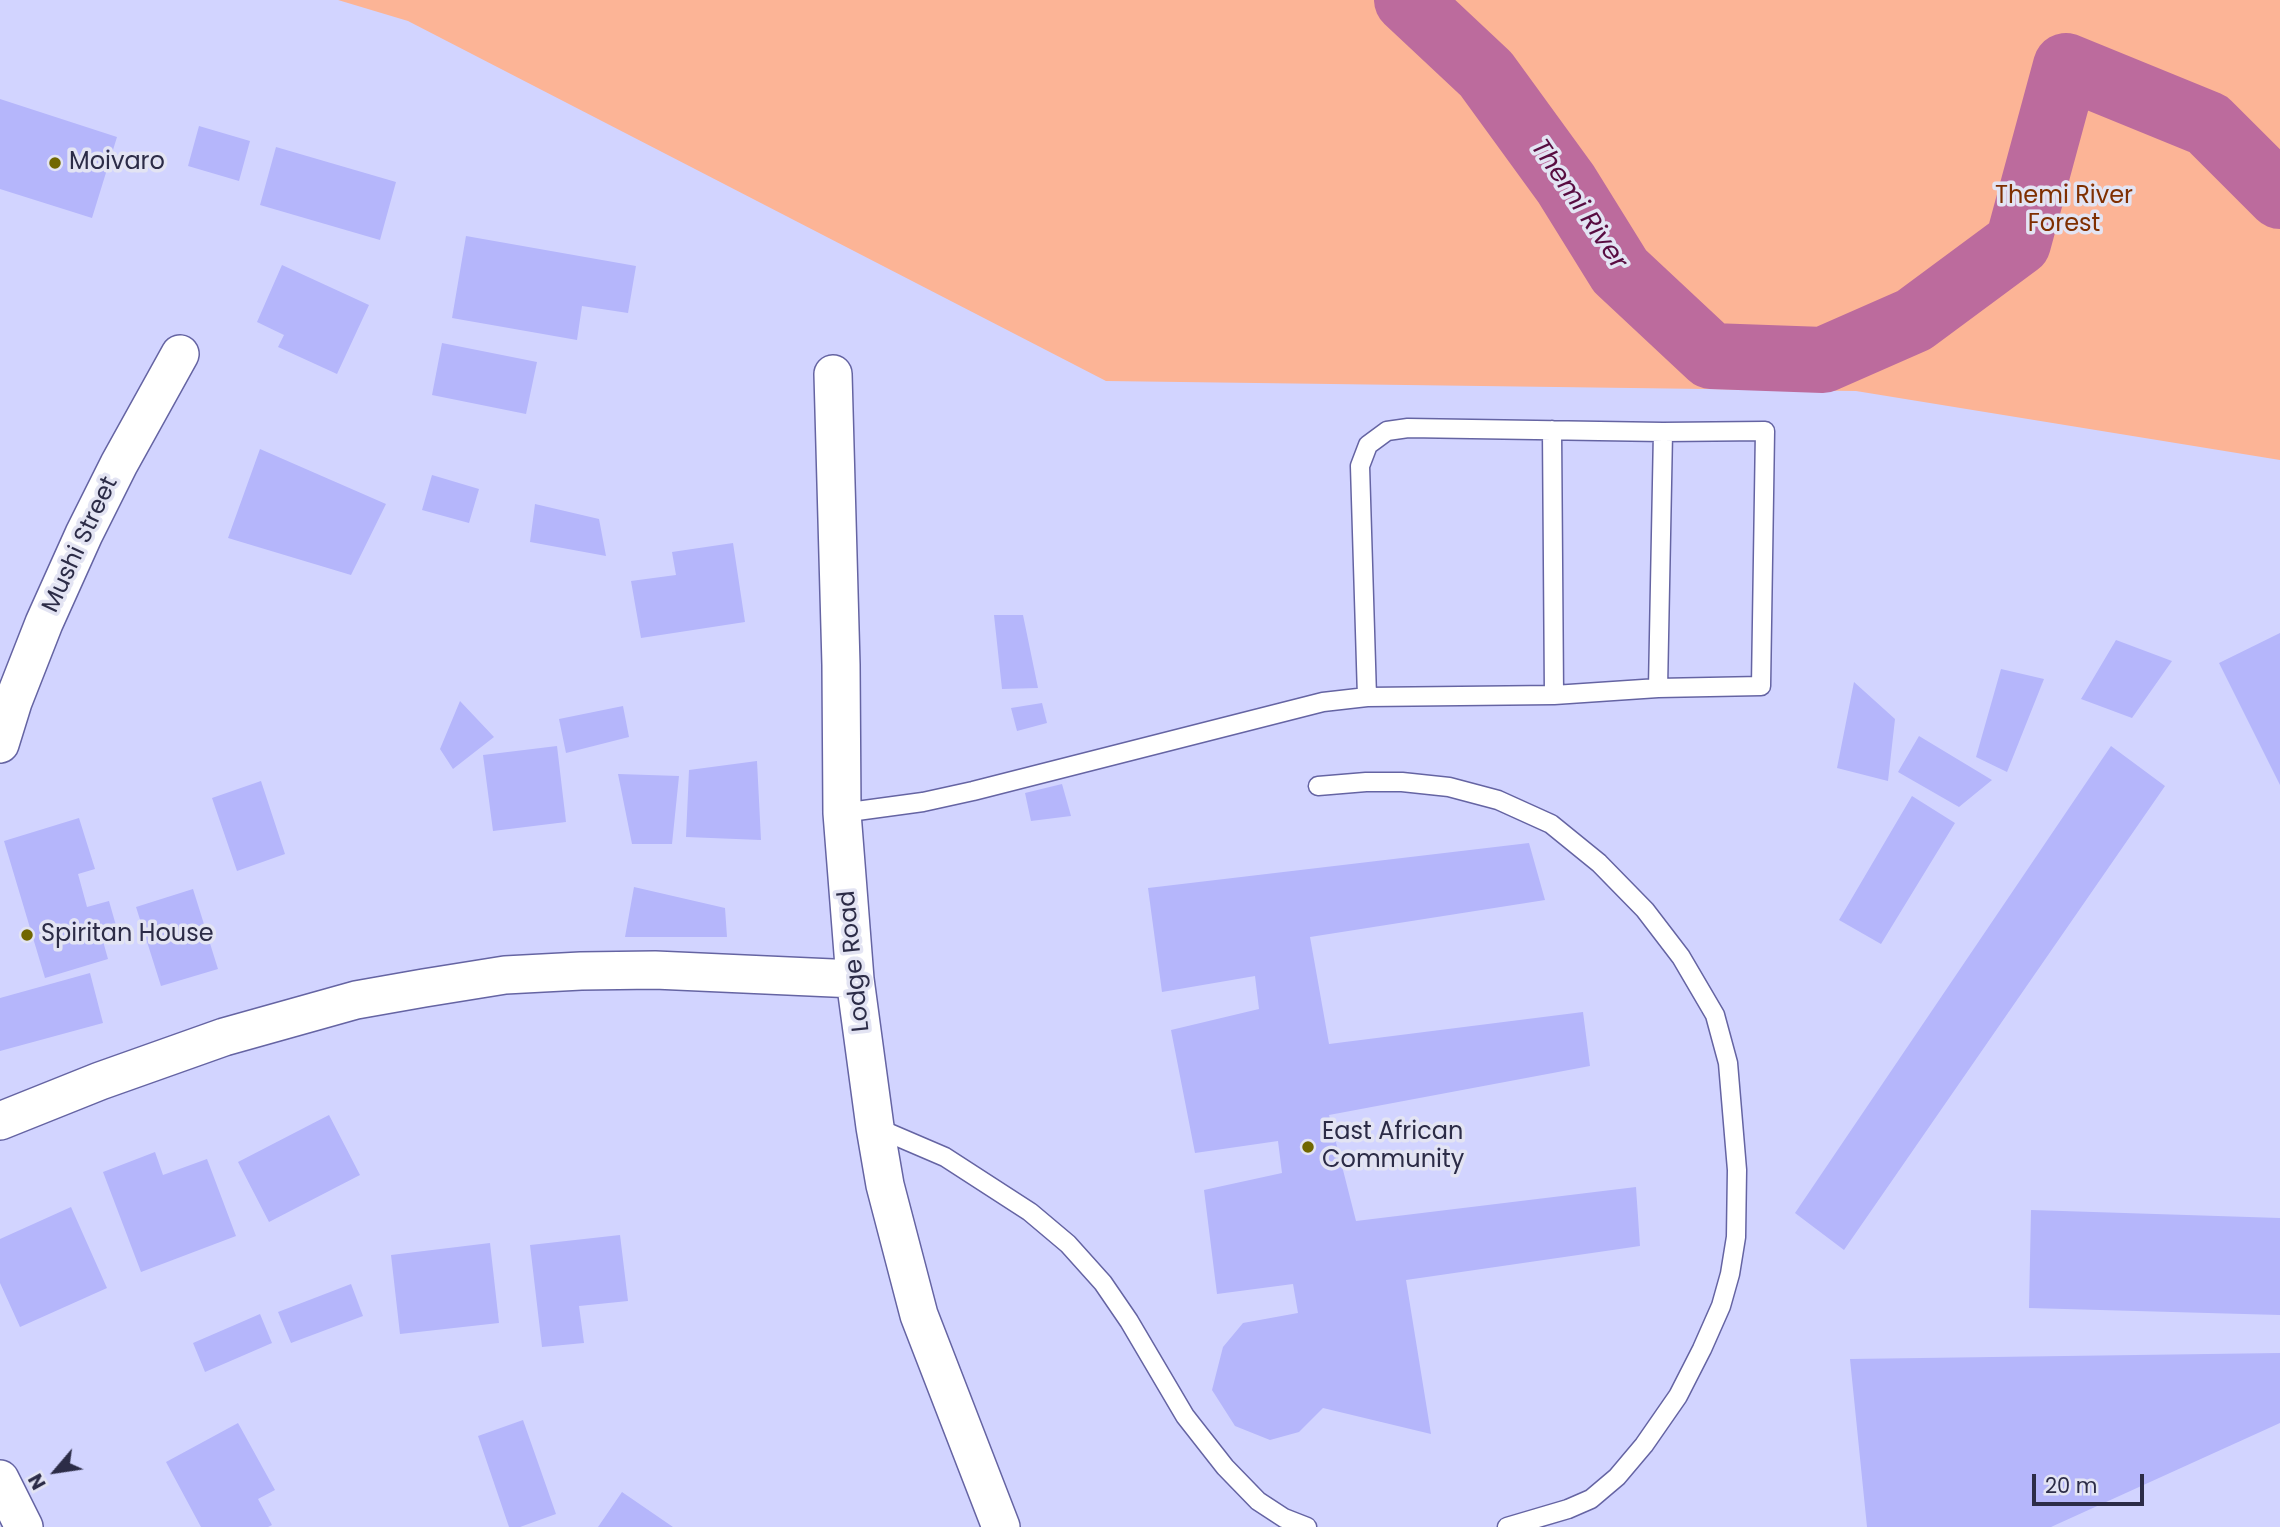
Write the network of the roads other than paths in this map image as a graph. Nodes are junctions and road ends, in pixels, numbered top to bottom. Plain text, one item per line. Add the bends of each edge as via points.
1 (180, 354) dead end
2 (833, 374) dead end
3 (1552, 430) junction
4 (1664, 432) junction
5 (1658, 688) junction
6 (1554, 695) junction
7 (6, 697) edge
8 (1367, 697) junction
9 (0, 744) edge
10 (1318, 786) dead end
11 (842, 813) junction
12 (855, 979) junction
13 (0, 1121) edge
14 (875, 1126) junction
15 (0, 1479) edge
16 (24, 1527) edge
17 (1001, 1527) edge
18 (1307, 1527) edge
19 (1507, 1527) edge

1 - 7 street, Mushi Street via 119,464
2 - 11 street, Lodge Road
3 - 4 lane
3 - 6 lane
3 - 8 lane via 1408,428 1387,431 1368,445 1360,466
4 - 5 lane
4 - 5 lane via 1765,431 1761,686
5 - 6 lane
6 - 8 lane
7 - 9 street, Mushi Street
8 - 11 lane via 1323,702 973,791
10 - 19 lane via 1402,782 1449,787 1498,800 1551,824 1599,863 1645,910 1681,957 1715,1015 1728,1063 1737,1170 1736,1237 1721,1306 1702,1349 1678,1396 1617,1477 1580,1504
11 - 12 street, Lodge Road
12 - 13 street via 631,971 505,975 438,986 356,1000 224,1037
12 - 14 street, Lodge Road
14 - 17 street, Lodge Road via 884,1185 919,1315
14 - 18 lane via 945,1157 1030,1212 1068,1244 1103,1283 1185,1416 1225,1467 1258,1501
15 - 16 street

